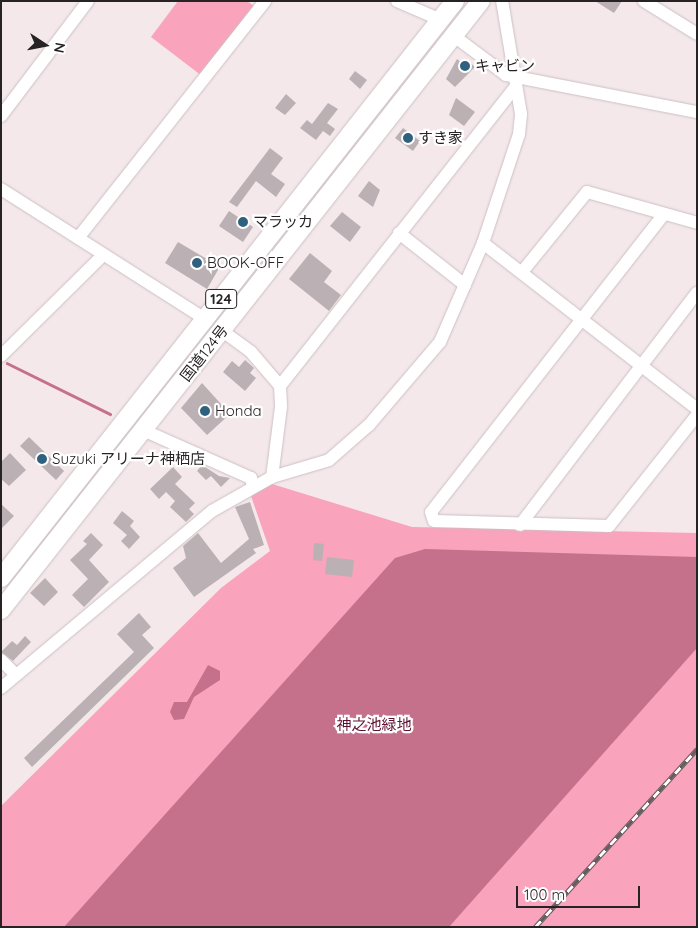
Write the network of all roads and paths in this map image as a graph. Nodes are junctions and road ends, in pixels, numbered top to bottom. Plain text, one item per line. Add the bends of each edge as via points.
1 (88, 1) edge
2 (265, 1) edge
3 (397, 1) edge
4 (455, 1) edge
5 (481, 1) edge
6 (502, 1) edge
7 (644, 1) edge
8 (441, 20) junction
9 (697, 34) edge
10 (454, 36) junction
11 (513, 81) junction
12 (697, 112) edge
13 (1, 116) edge
14 (1, 190) edge
15 (664, 214) junction
16 (697, 223) edge
17 (399, 233) junction
18 (78, 238) junction
19 (483, 243) junction
20 (102, 255) junction
21 (522, 272) junction
22 (465, 286) junction
23 (697, 293) edge
24 (205, 319) junction
25 (582, 320) junction
26 (221, 330) junction
27 (1, 356) edge
28 (641, 365) junction
29 (280, 386) junction
30 (697, 409) edge
31 (697, 415) edge
32 (143, 430) junction
33 (272, 477) junction
34 (253, 486) junction
35 (520, 525) junction
36 (1, 578) edge
37 (1, 610) edge
38 (1, 660) edge
39 (16, 675) junction
40 (1, 688) edge

1 - 13 street
2 - 18 street
3 - 8 street
4 - 8 highway, 国道124号 / 124
5 - 10 highway, 国道124号 / 124
6 - 11 street
7 - 9 street
8 - 24 highway, 国道124号 / 124
10 - 11 street
10 - 26 highway, 国道124号 / 124
11 - 12 street
11 - 17 street
11 - 19 street via 521,114 520,134
14 - 18 street
15 - 16 street
15 - 21 street via 587,192
15 - 25 street
17 - 22 street
17 - 29 street
18 - 20 street
19 - 21 street
19 - 22 street
20 - 24 street
20 - 27 street
21 - 25 street
22 - 33 street via 440,342 369,425 329,460
23 - 28 street
24 - 36 highway, 国道124号 / 124
25 - 28 street
25 - 35 street via 431,512 434,521
26 - 29 street via 251,352
26 - 32 highway, 国道124号 / 124
28 - 30 street
28 - 35 street
29 - 33 street via 281,407
31 - 35 street via 609,526
32 - 34 street via 250,478
32 - 37 highway, 国道124号 / 124
33 - 34 street
34 - 39 street via 184,532
38 - 39 street
39 - 40 street

